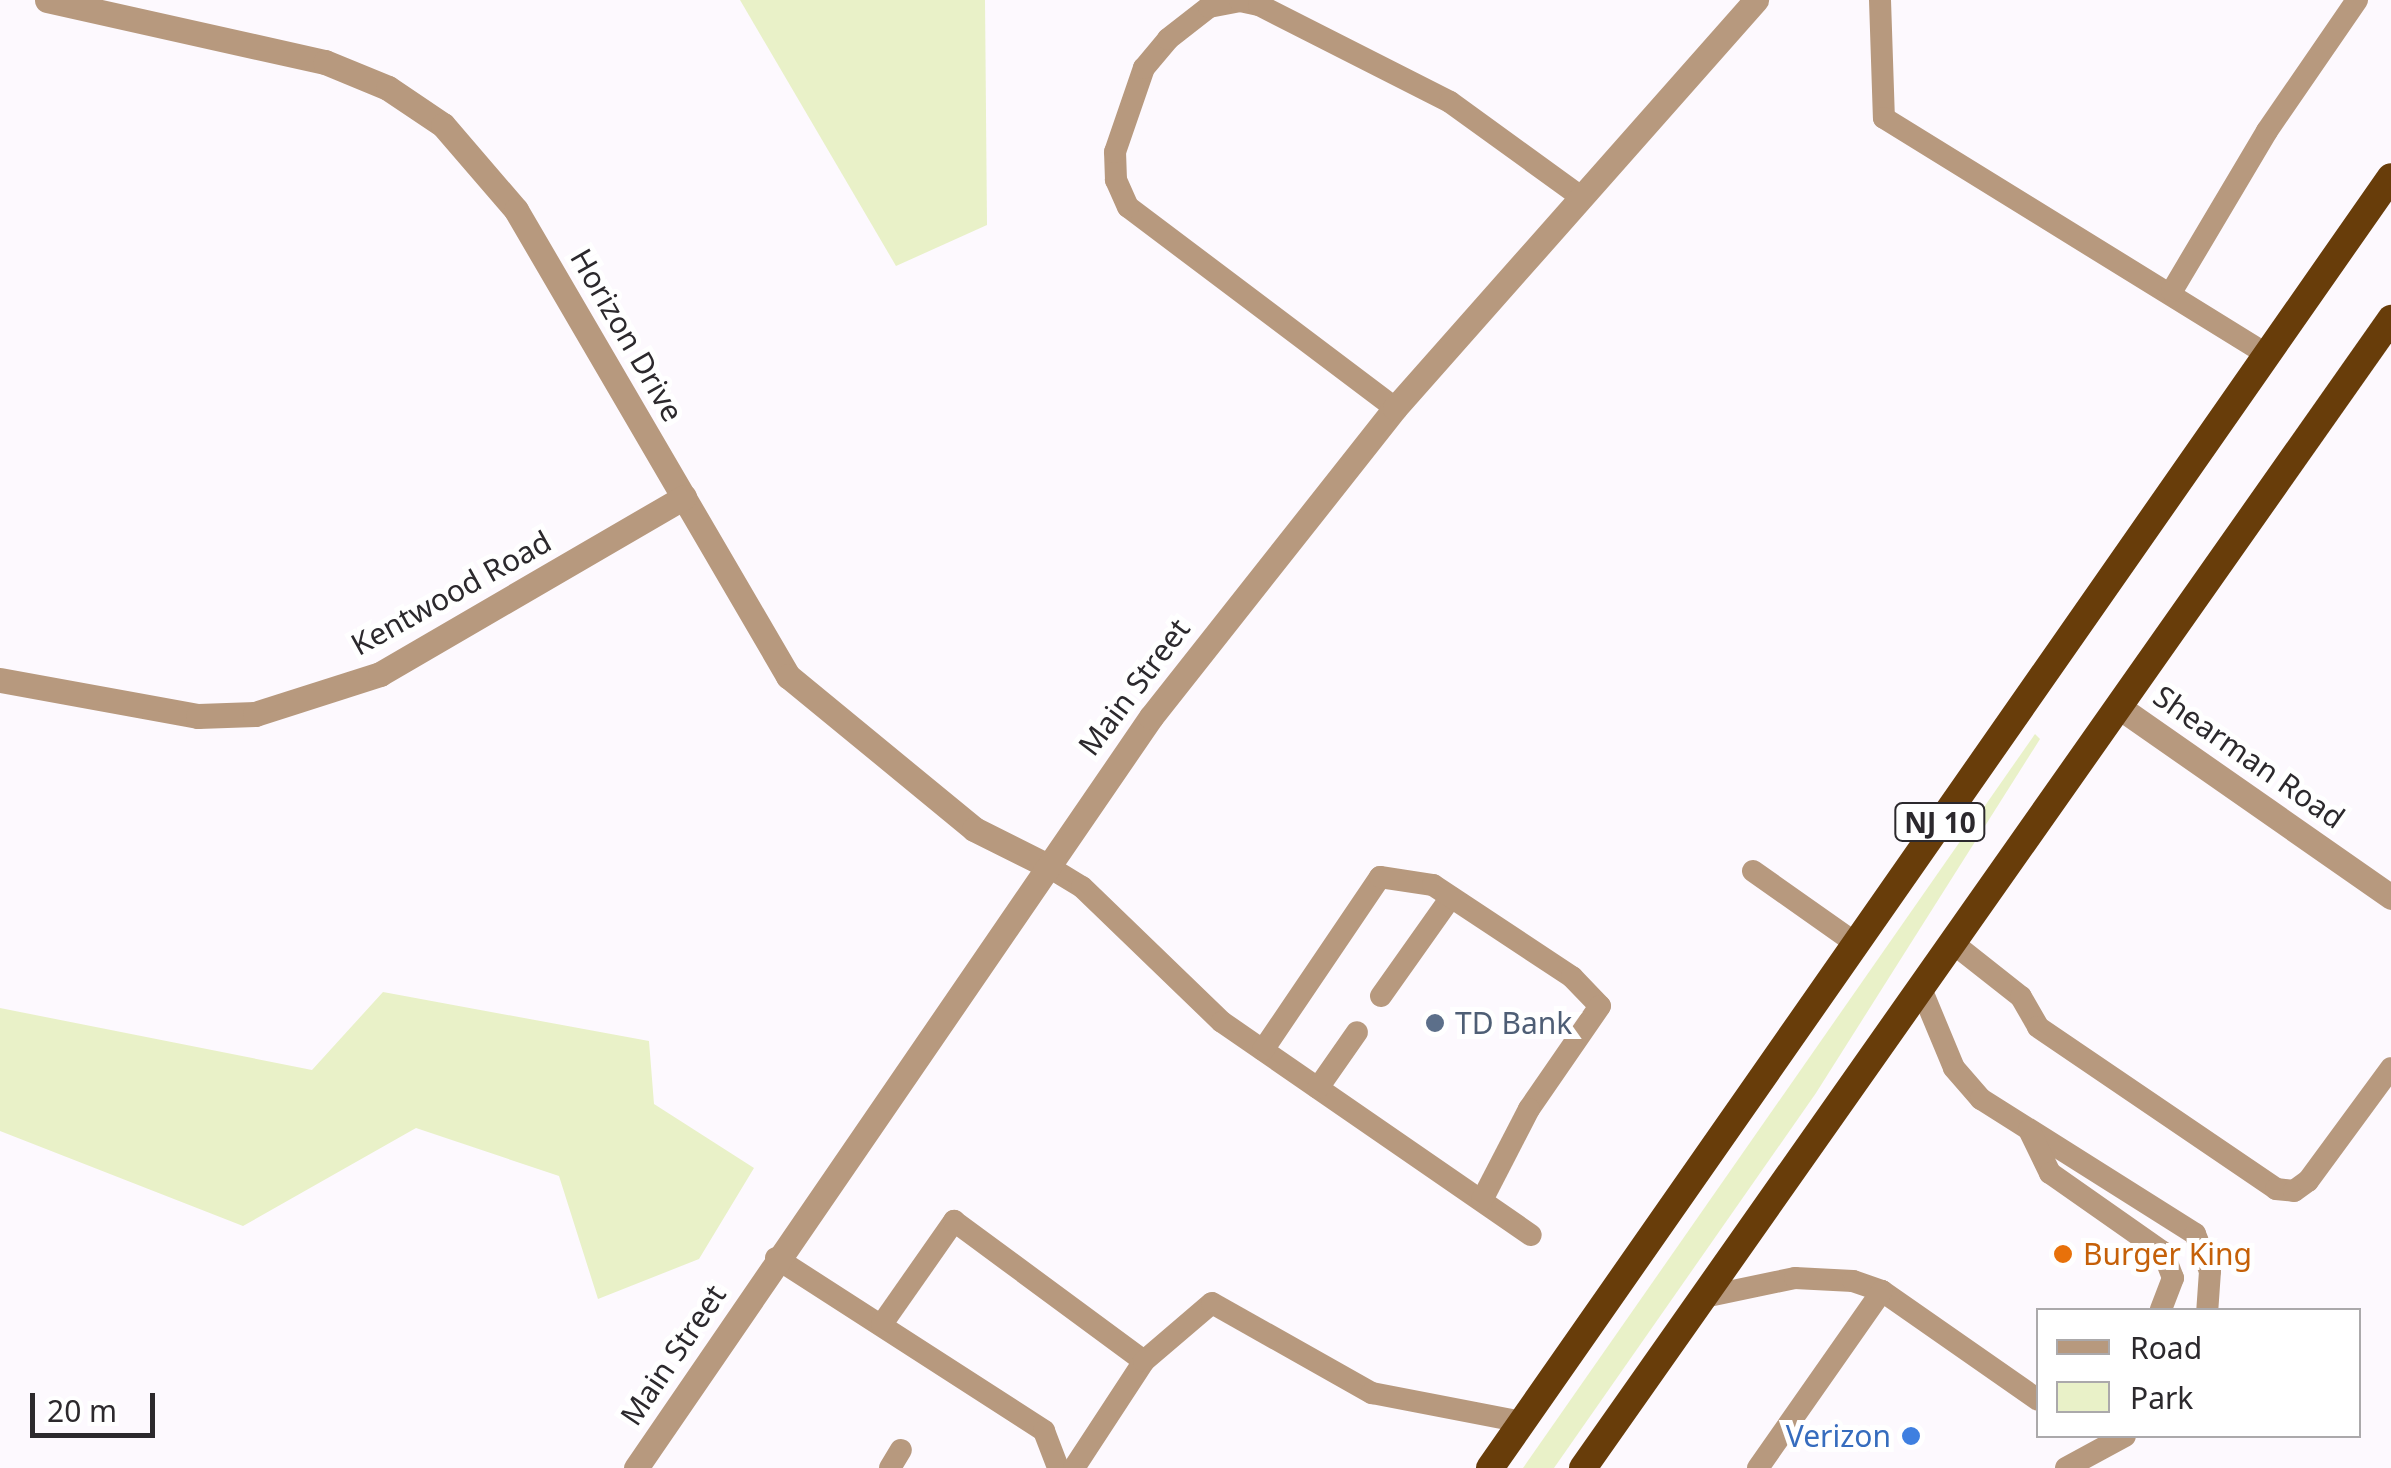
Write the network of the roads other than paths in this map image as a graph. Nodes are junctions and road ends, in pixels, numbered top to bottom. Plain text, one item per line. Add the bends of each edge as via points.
1 (47, 0) edge
2 (1756, 0) edge
3 (2357, 0) edge
4 (1882, 1) edge
5 (2391, 177) edge
6 (1580, 196) junction
7 (2172, 290) junction
8 (2391, 319) edge
9 (2268, 355) junction
10 (1395, 408) junction
11 (684, 497) junction
12 (0, 680) edge
13 (2119, 706) junction
14 (1044, 864) junction
15 (1753, 871) dead end
16 (2391, 896) edge
17 (1451, 897) junction
18 (1855, 944) junction
19 (1954, 944) junction
20 (1922, 991) junction
21 (1381, 996) dead end
22 (1357, 1032) dead end
23 (1264, 1050) junction
24 (2391, 1068) edge
25 (1318, 1088) junction
26 (2029, 1130) junction
27 (1482, 1200) junction
28 (1531, 1235) dead end
29 (776, 1258) junction
30 (1882, 1292) junction
31 (1704, 1297) junction
32 (2162, 1308) edge
33 (2207, 1308) edge
34 (882, 1324) junction
35 (1144, 1361) junction
36 (2036, 1399) edge
37 (1522, 1422) junction
38 (2088, 1438) edge
39 (2122, 1438) edge
40 (2105, 1452) junction
41 (636, 1468) edge
42 (1058, 1468) edge
43 (1074, 1468) edge
44 (1490, 1468) edge
45 (1584, 1468) edge
46 (1758, 1468) edge
47 (2066, 1468) edge

1 - 11 street, Horizon Drive via 326,62 388,88 443,125 516,210
2 - 6 street, Main Street
3 - 7 lane
4 - 7 lane via 1884,118
5 - 9 highway, NJ 10
6 - 10 street, Main Street
6 - 10 lane via 1450,102 1259,5 1209,7 1168,39 1144,68 1115,152 1116,180 1128,207
7 - 9 lane
8 - 13 highway, NJ 10
9 - 18 highway, NJ 10
10 - 14 street, Main Street via 1211,638
11 - 12 street, Kentwood Road via 380,674 255,714 182,714
11 - 14 street, Horizon Drive via 788,676 974,829
13 - 16 street, Shearman Road
13 - 19 highway, NJ 10
14 - 23 lane via 1082,887 1222,1022
14 - 29 street, Main Street
15 - 18 lane
17 - 21 lane
17 - 23 lane via 1433,885 1380,877
17 - 27 lane via 1572,976 1600,1006 1529,1110
18 - 37 highway, NJ 10
19 - 20 highway, NJ 10
19 - 24 lane via 2021,997 2038,1027 2276,1189 2294,1191
20 - 26 lane via 1954,1068 1980,1099
20 - 31 highway, NJ 10
22 - 25 lane
23 - 25 lane
25 - 27 lane
26 - 32 lane via 2050,1173 2163,1252 2174,1278
26 - 33 lane via 2195,1234 2210,1271
27 - 28 lane
29 - 34 lane
29 - 41 street, Main Street
30 - 31 lane via 1853,1281 1796,1278
30 - 36 lane
30 - 46 lane
31 - 45 highway, NJ 10
34 - 35 lane via 954,1220
34 - 42 lane via 1044,1430
35 - 37 lane via 1212,1304 1372,1393
35 - 43 lane
37 - 44 highway, NJ 10
38 - 40 lane
39 - 40 lane
40 - 47 lane

